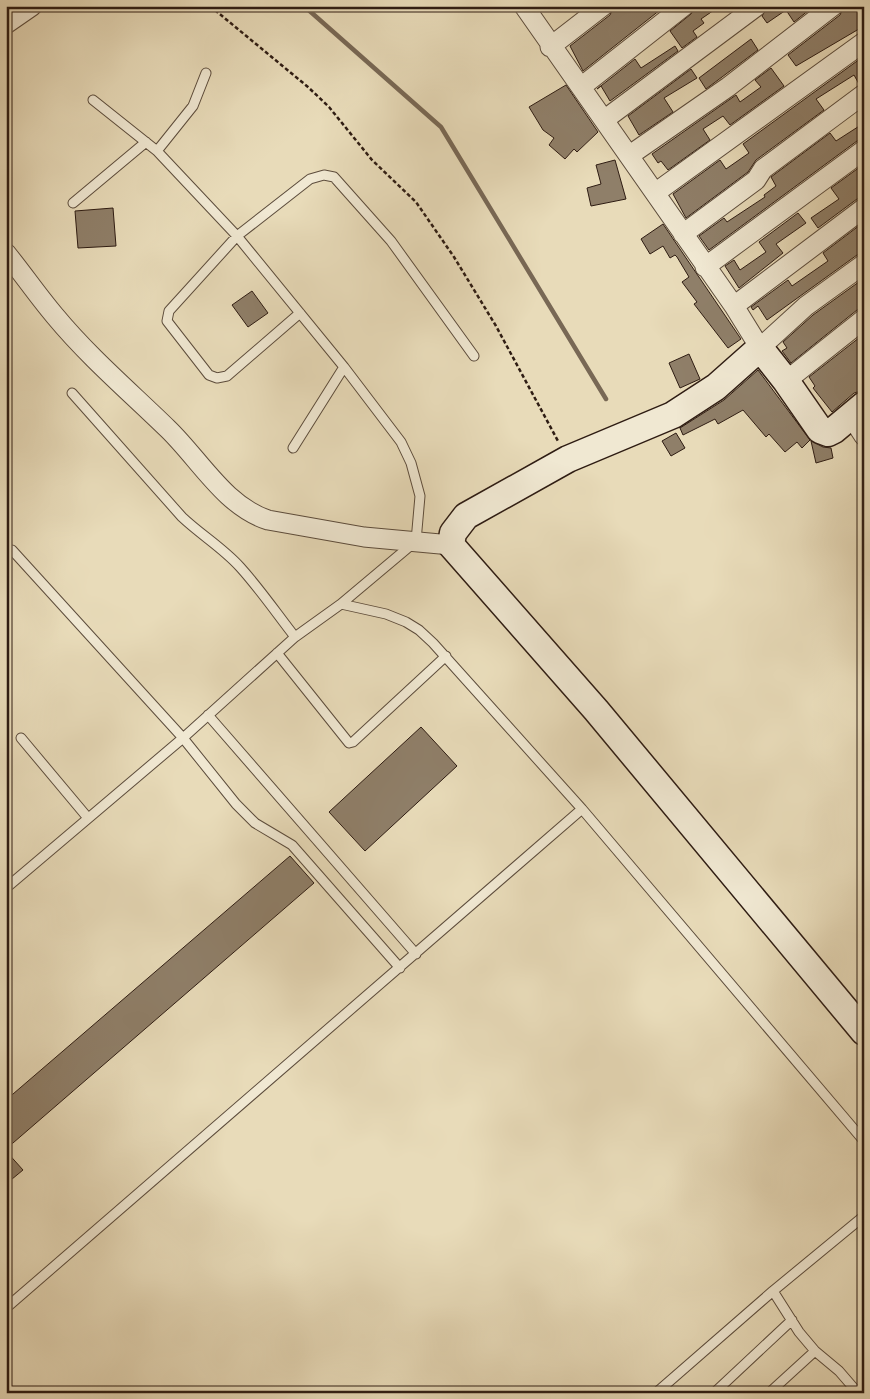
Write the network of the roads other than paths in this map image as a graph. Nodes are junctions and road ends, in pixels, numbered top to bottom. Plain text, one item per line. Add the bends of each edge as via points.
1 (32, 6) edge
2 (524, 6) edge
3 (603, 6) edge
4 (684, 6) edge
5 (757, 6) edge
6 (833, 6) edge
7 (6, 24) edge
8 (864, 42) edge
9 (550, 47) junction
10 (206, 73) dead end
11 (580, 87) junction
12 (864, 94) edge
13 (93, 100) dead end
14 (604, 120) junction
15 (146, 142) junction
16 (864, 150) edge
17 (156, 152) junction
18 (630, 155) junction
19 (655, 192) junction
20 (73, 203) dead end
21 (864, 208) edge
22 (683, 234) junction
23 (237, 236) junction
24 (6, 253) edge
25 (864, 264) edge
26 (705, 267) junction
27 (734, 306) junction
28 (300, 313) junction
29 (864, 319) edge
30 (760, 348) junction
31 (474, 356) dead end
32 (344, 367) junction
33 (786, 381) junction
34 (72, 393) dead end
35 (859, 419) edge
36 (293, 448) dead end
37 (6, 542) edge
38 (416, 542) junction
39 (451, 545) junction
40 (9, 553) edge
41 (341, 604) junction
42 (295, 637) junction
43 (277, 653) junction
44 (446, 656) junction
45 (208, 716) junction
46 (21, 738) dead end
47 (183, 738) junction
48 (582, 809) junction
49 (88, 818) junction
50 (6, 888) edge
51 (416, 954) junction
52 (400, 968) junction
53 (864, 1032) edge
54 (864, 1141) edge
55 (864, 1216) edge
56 (773, 1290) junction
57 (6, 1308) edge
58 (792, 1320) junction
59 (815, 1351) junction
60 (656, 1393) edge
61 (714, 1393) edge
62 (769, 1393) edge
63 (858, 1393) edge

1 - 7 street
2 - 9 street
3 - 9 street
4 - 11 street
5 - 14 street
6 - 18 street via 728,87
8 - 19 street
9 - 11 street
10 - 17 lane via 193,106
11 - 14 street
12 - 22 street
13 - 15 lane
14 - 18 street
15 - 17 lane
15 - 20 lane
16 - 26 street
17 - 23 lane
18 - 19 street
19 - 22 street
21 - 27 street
22 - 26 street
23 - 28 lane
23 - 28 lane via 169,312 167,321 209,375 217,378 227,376
23 - 31 lane via 310,179 324,175 334,177 390,241
24 - 38 street via 89,354 168,429 230,497 253,515 364,537
25 - 30 street via 806,306
26 - 27 street
27 - 30 street
28 - 32 lane
29 - 33 street
30 - 33 street
30 - 39 street via 716,387 673,415 587,451 466,516 453,533
32 - 36 lane
32 - 38 lane via 401,442 411,463 420,496
33 - 35 street via 820,430 828,433
34 - 42 lane via 182,517 209,537 240,568
37 - 40 lane
38 - 39 street
38 - 41 lane
39 - 53 street via 596,710
40 - 47 lane
41 - 42 lane
41 - 44 lane via 406,622 420,630
42 - 43 lane
43 - 44 lane via 349,744
43 - 45 lane
44 - 48 lane
45 - 47 lane
45 - 51 lane
46 - 49 lane
47 - 49 lane
47 - 52 lane via 236,804 255,823 292,845
48 - 51 lane
48 - 54 lane
49 - 50 lane
51 - 52 lane
52 - 57 lane
55 - 56 lane
56 - 58 lane
56 - 60 lane
58 - 59 lane
58 - 61 lane
59 - 62 lane
59 - 63 lane via 840,1370

